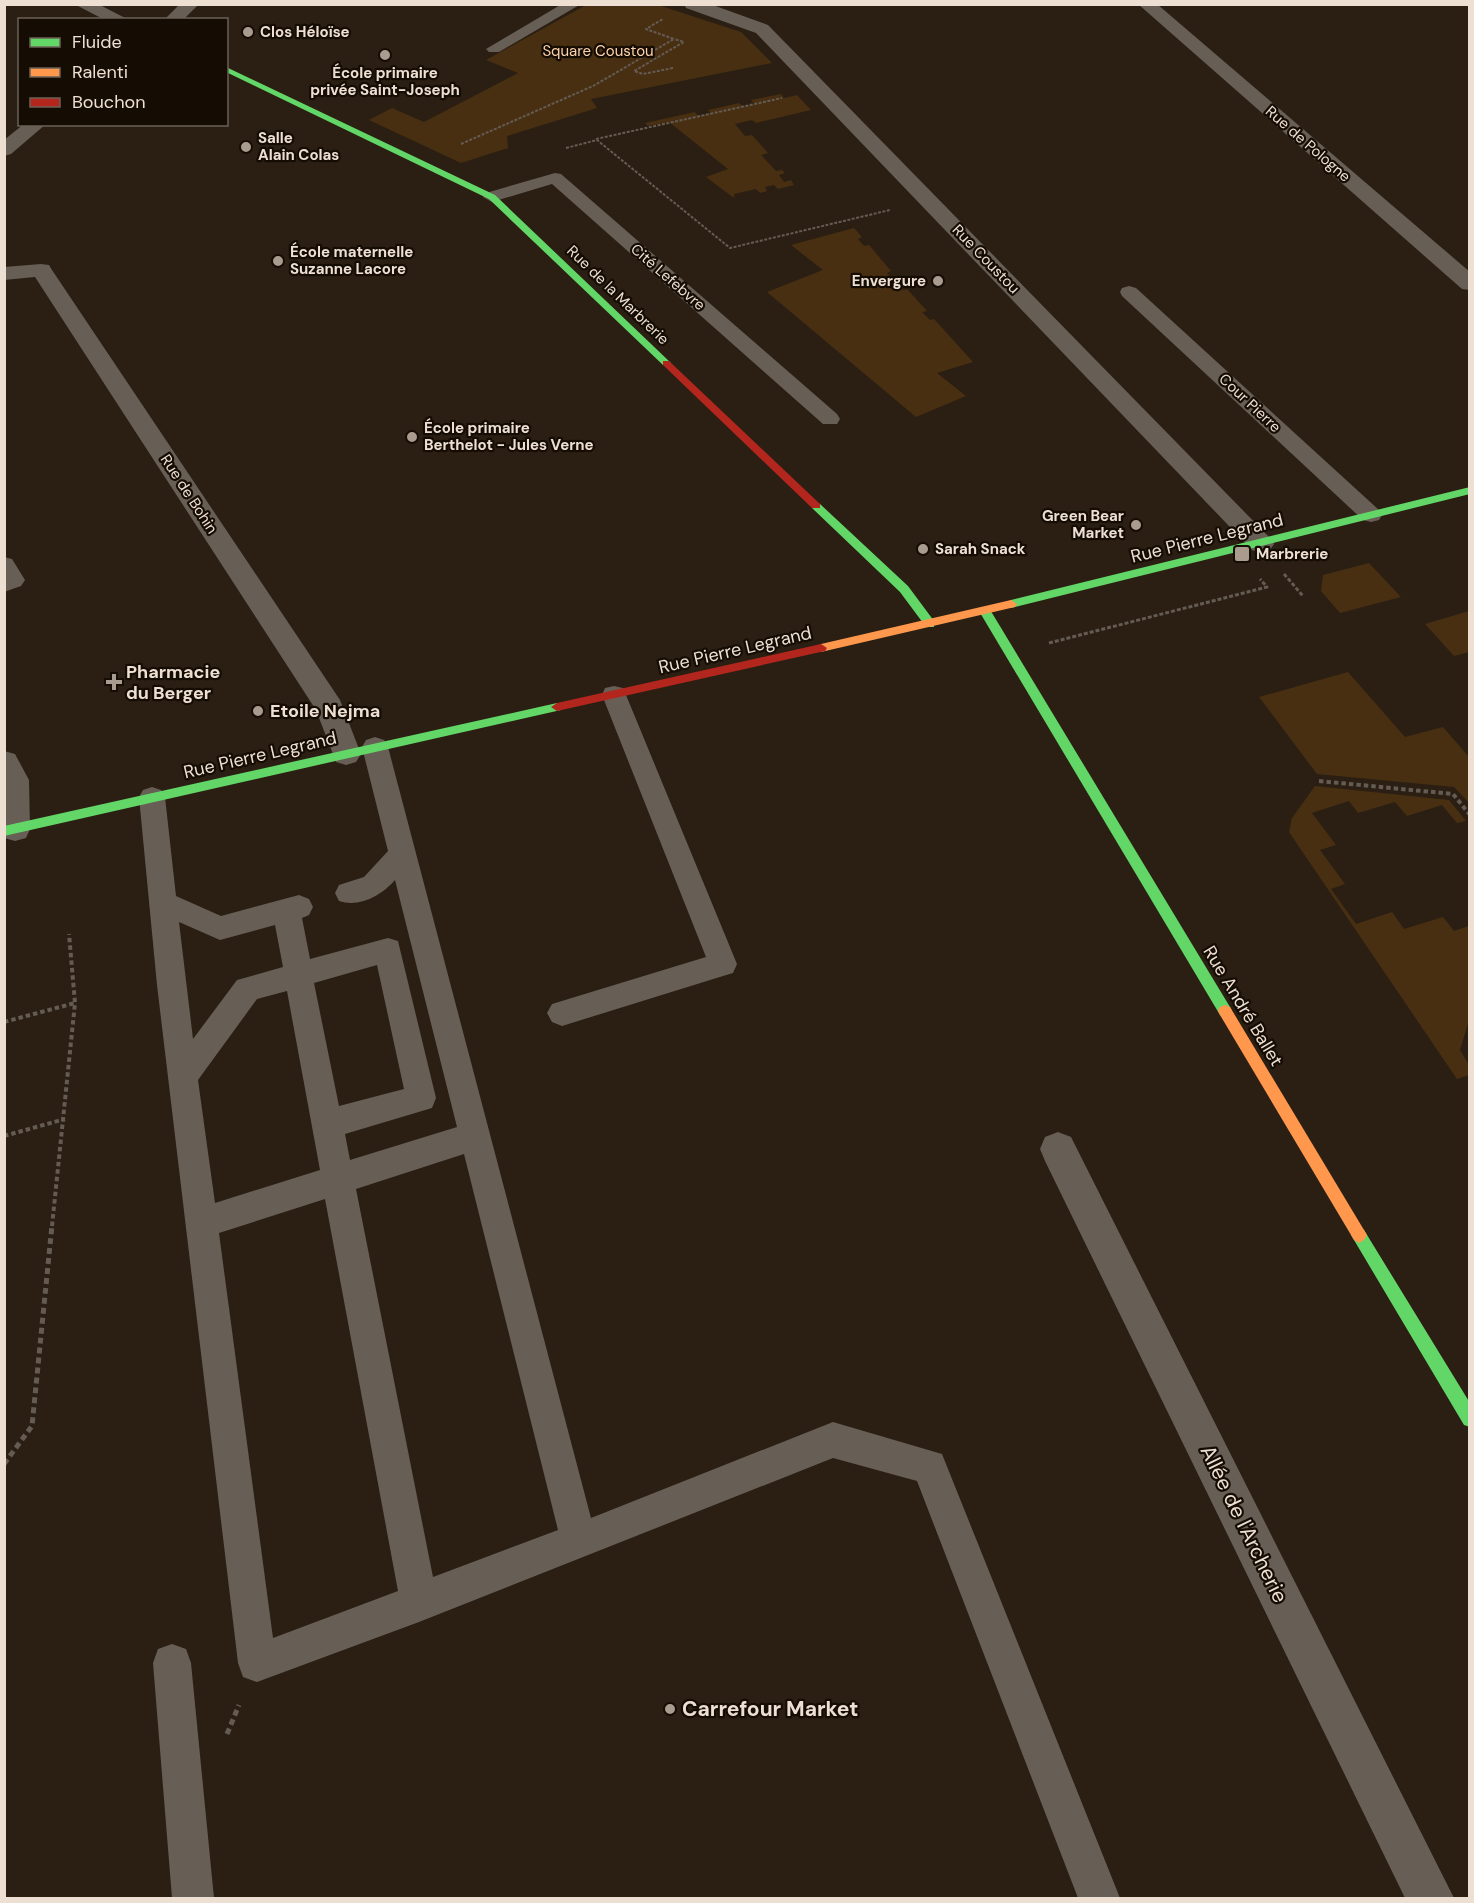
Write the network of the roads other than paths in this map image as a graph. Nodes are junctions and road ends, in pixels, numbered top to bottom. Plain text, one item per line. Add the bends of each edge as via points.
1 (82, 4) edge
2 (191, 4) edge
3 (574, 4) edge
4 (692, 4) edge
5 (1146, 4) edge
6 (116, 18) edge
7 (174, 18) edge
8 (494, 49) dead end
9 (228, 70) edge
10 (34, 126) edge
11 (4, 150) edge
12 (492, 197) junction
13 (4, 274) edge
14 (1470, 284) edge
15 (1129, 292) dead end
16 (830, 419) dead end
17 (1470, 490) edge
18 (1371, 515) junction
19 (1261, 544) junction
20 (4, 566) edge
21 (4, 584) edge
22 (985, 611) junction
23 (930, 624) junction
24 (614, 694) junction
25 (360, 750) junction
26 (4, 762) edge
27 (152, 798) junction
28 (10, 830) edge
29 (401, 855) junction
30 (349, 893) dead end
31 (164, 903) junction
32 (298, 975) junction
33 (562, 1013) dead end
34 (184, 1075) junction
35 (328, 1124) junction
36 (474, 1136) junction
37 (1058, 1149) dead end
38 (338, 1180) junction
39 (203, 1222) junction
40 (1470, 1419) edge
41 (579, 1541) junction
42 (418, 1603) junction
43 (172, 1663) dead end
44 (193, 1899) edge
45 (1100, 1899) edge
46 (1430, 1899) edge

1 - 6 street
2 - 7 street
3 - 8 lane
4 - 19 street, Rue Coustou via 762,29
5 - 14 street, Rue de Pologne
9 - 12 street, Rue de la Marbrerie
10 - 11 street
12 - 16 lane, Cité Lefebvre via 555,178
12 - 23 street, Rue de la Marbrerie via 904,590
13 - 25 street, Rue de Bohin via 41,270
15 - 18 lane, Cour Pierre
17 - 18 street, Rue Pierre Legrand
18 - 19 street, Rue Pierre Legrand
19 - 22 street, Rue Pierre Legrand
20 - 21 lane via 13,580
22 - 23 street, Rue Pierre Legrand
22 - 40 street, Rue André Ballet
23 - 24 street, Rue Pierre Legrand
24 - 25 street, Rue Pierre Legrand
24 - 33 lane via 723,964
25 - 27 street, Rue Pierre Legrand
25 - 29 lane
26 - 28 street via 14,780
27 - 28 street, Rue Pierre Legrand
27 - 31 lane
29 - 30 lane via 374,886
29 - 36 lane
31 - 32 lane via 219,928 292,909
31 - 34 lane
32 - 34 lane via 247,989
32 - 35 lane
32 - 35 lane via 387,950 421,1098
34 - 39 lane
35 - 38 lane
36 - 38 lane
36 - 41 lane
37 - 46 street, Allée de l'Archerie
38 - 39 lane
38 - 42 lane
39 - 42 lane via 257,1663
41 - 42 lane
41 - 45 lane via 833,1440 929,1467
43 - 44 lane

